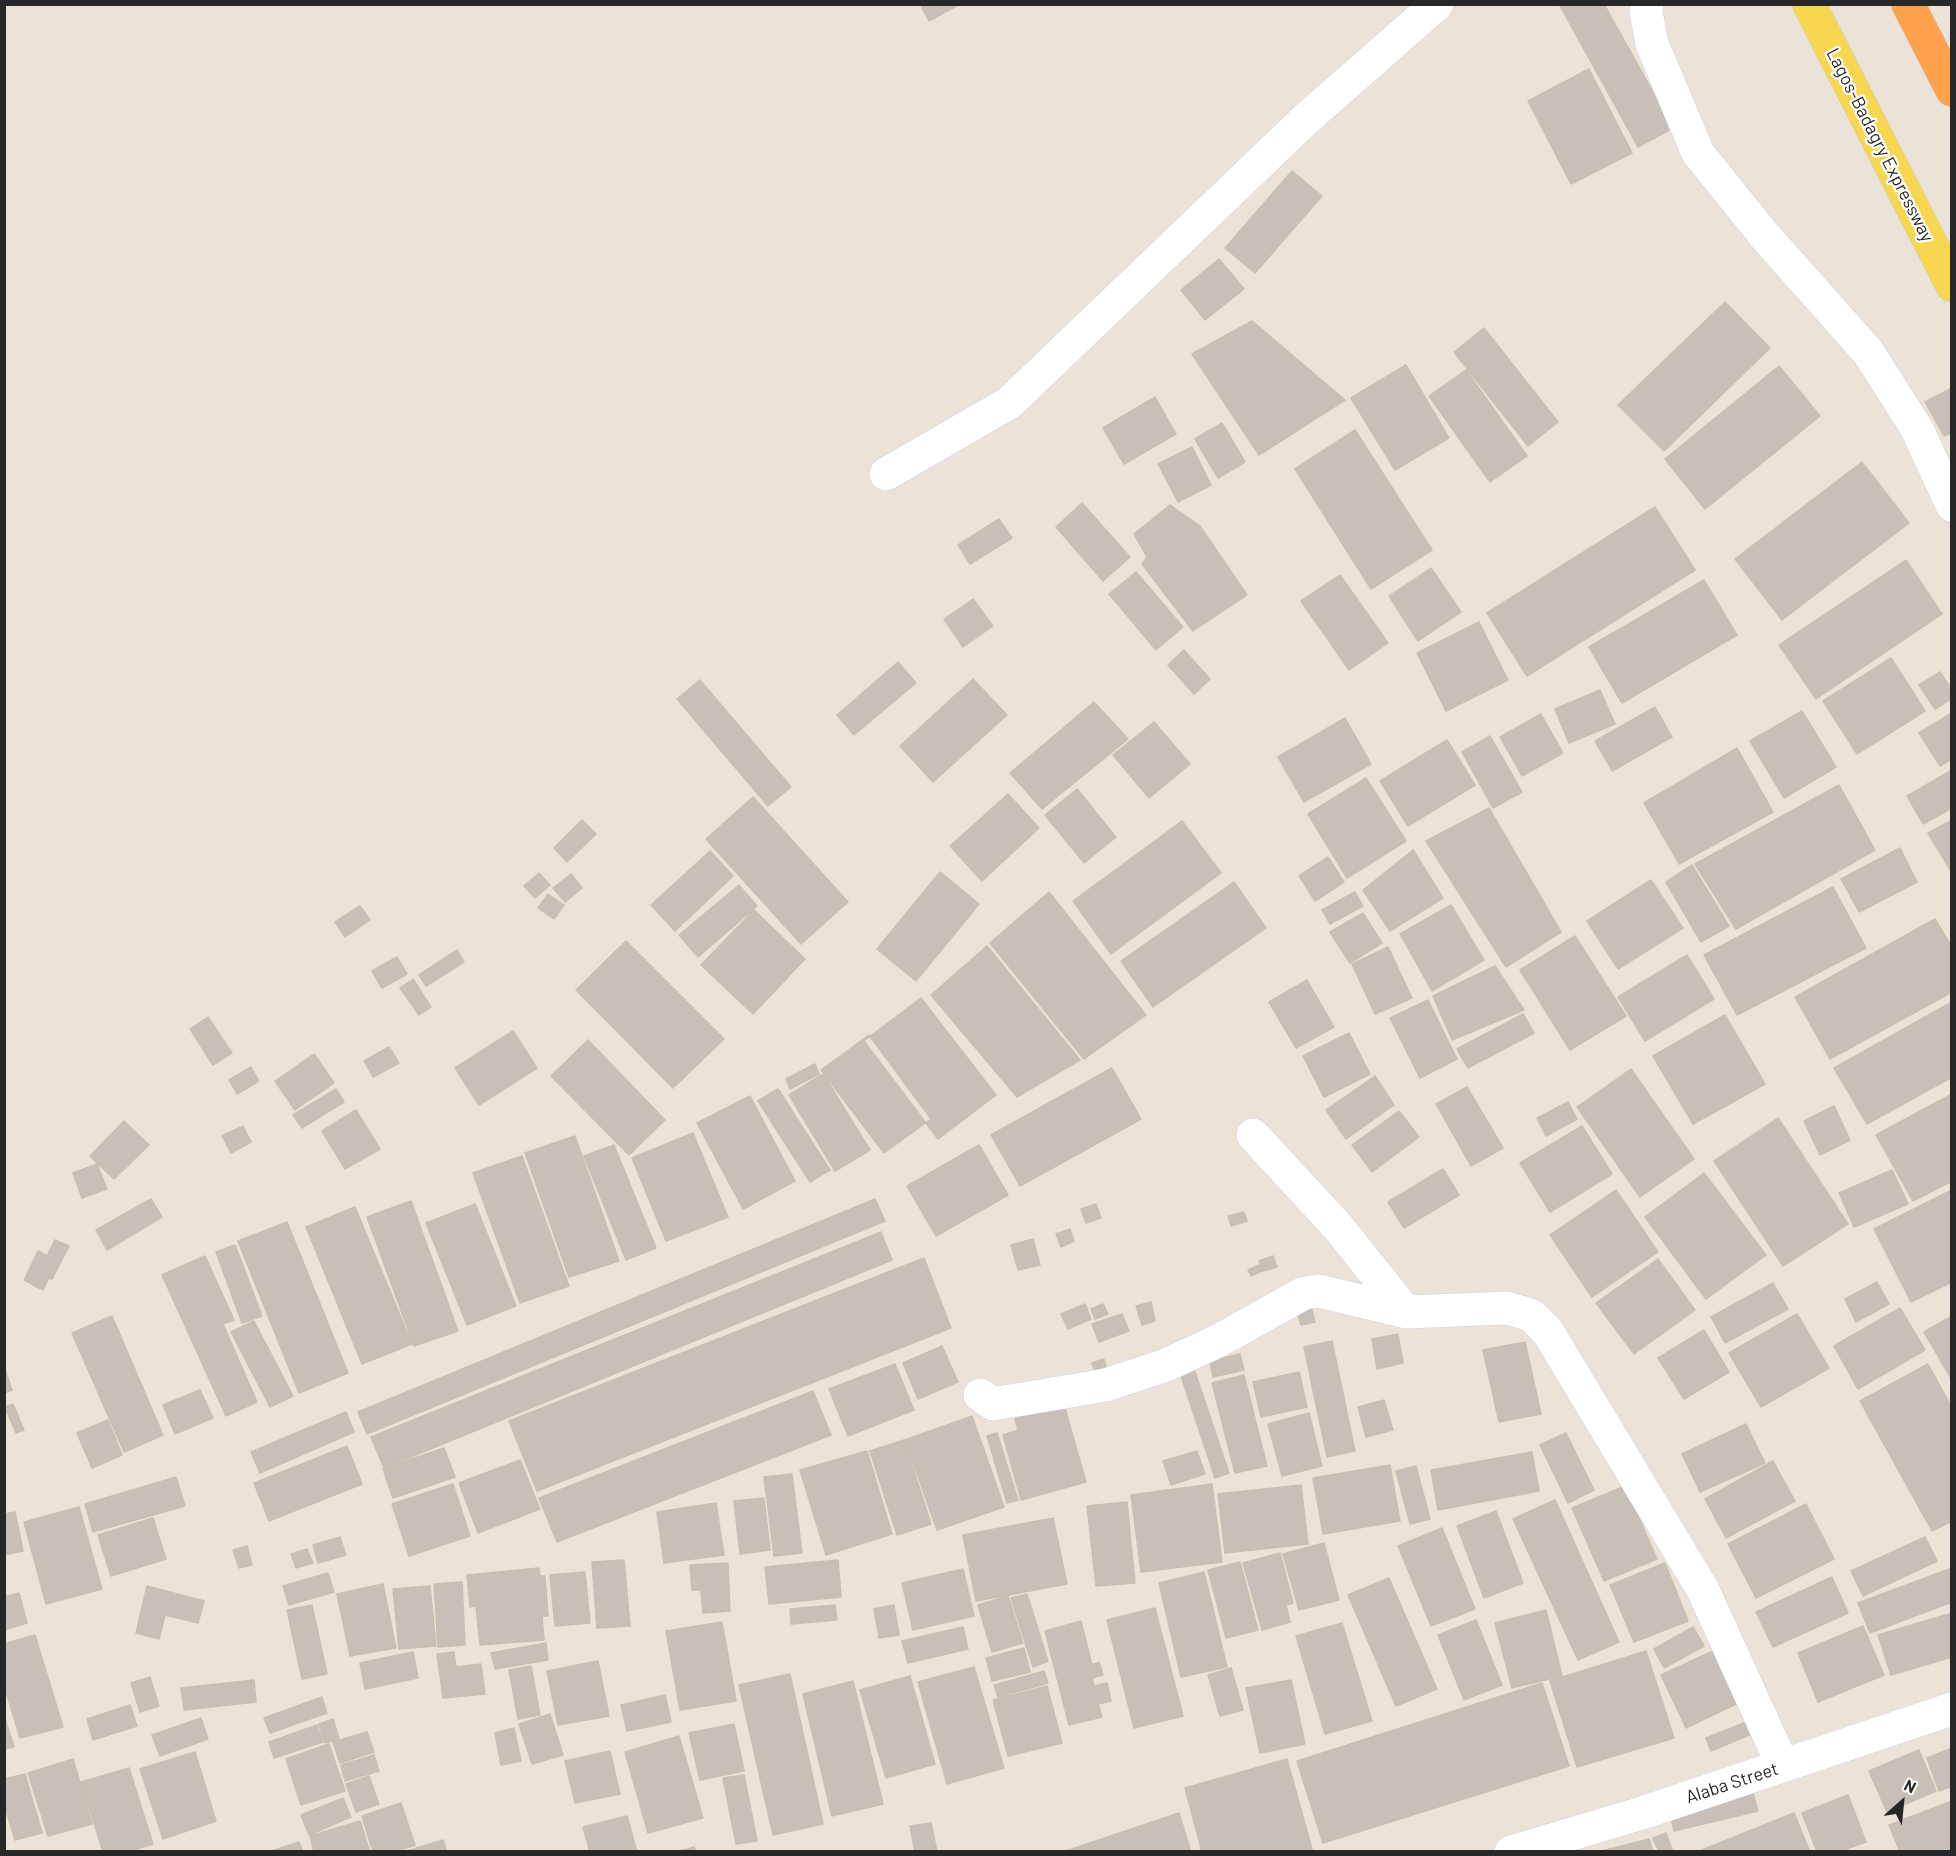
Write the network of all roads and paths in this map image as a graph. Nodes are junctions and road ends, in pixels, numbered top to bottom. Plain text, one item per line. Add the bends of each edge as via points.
1 (1437, 4) edge
2 (1647, 4) edge
3 (1809, 4) edge
4 (1908, 4) edge
5 (1952, 90) edge
6 (1952, 285) edge
7 (886, 474) dead end
8 (1952, 506) edge
9 (1253, 1135) dead end
10 (1406, 1312) junction
11 (980, 1395) dead end
12 (1952, 1709) edge
13 (1783, 1766) junction
14 (1511, 1851) edge

1 - 7 street via 1305,120 1009,404
2 - 8 street via 1652,44 1698,153 1764,235 1868,352 1917,429
3 - 6 main road, Lagos-Badagry Expressway
4 - 5 highway
9 - 10 street via 1338,1227
10 - 11 street via 1319,1291 1304,1293 1218,1341 1166,1365 1106,1385 993,1404
10 - 13 street via 1507,1308 1531,1315 1548,1332 1703,1590
12 - 13 street, Alaba Street
13 - 14 street, Alaba Street

